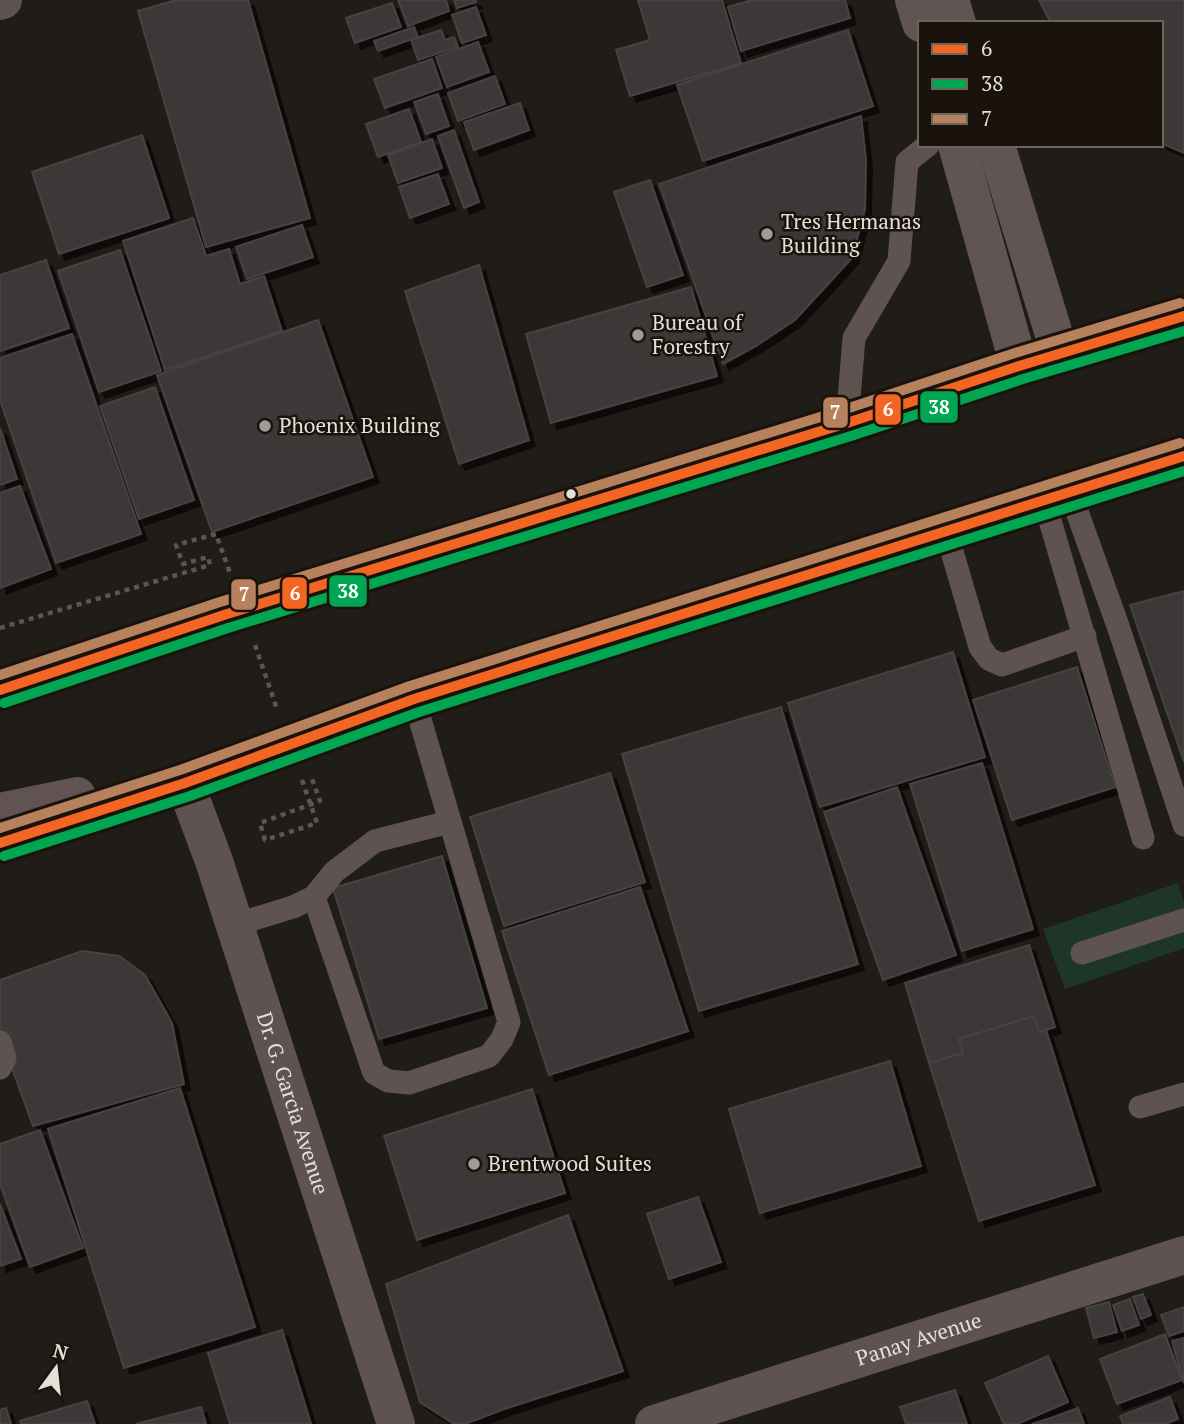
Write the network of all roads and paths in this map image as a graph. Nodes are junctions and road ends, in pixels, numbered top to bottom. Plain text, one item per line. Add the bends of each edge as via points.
1 (914, 0) edge
2 (950, 0) edge
3 (920, 21) edge
4 (956, 21) edge
5 (926, 147) edge
6 (958, 147) edge
7 (997, 147) edge
8 (1184, 316) edge
9 (1060, 354) junction
10 (1019, 366) junction
11 (847, 423) junction
12 (1184, 456) edge
13 (1057, 496) junction
14 (946, 531) junction
15 (230, 574) dead end
16 (0, 628) edge
17 (1086, 636) junction
18 (253, 639) dead end
19 (0, 690) edge
20 (414, 699) junction
21 (280, 718) dead end
22 (238, 764) junction
23 (299, 771) dead end
24 (185, 783) junction
25 (320, 801) dead end
26 (0, 812) edge
27 (449, 822) junction
28 (1184, 825) edge
29 (1143, 838) dead end
30 (0, 844) edge
31 (314, 897) junction
32 (1184, 920) edge
33 (234, 925) junction
34 (1082, 953) dead end
35 (0, 1042) edge
36 (0, 1068) edge
37 (1184, 1094) edge
38 (1140, 1107) dead end
39 (1184, 1255) edge
40 (396, 1424) edge
41 (653, 1424) edge

1 - 3 main road
2 - 4 main road
5 - 11 lane via 907,162 899,261 854,338
6 - 10 main road
7 - 9 main road
8 - 9 main road
9 - 10 main road
10 - 11 main road
11 - 19 main road via 224,615
12 - 13 main road
13 - 14 main road
13 - 17 lane
13 - 28 lane via 1117,623
14 - 17 lane via 980,647 989,659 1002,665
14 - 20 main road
15 - 16 path via 216,534 176,545 183,564 208,557 210,565
17 - 29 lane
18 - 21 path
20 - 22 main road
20 - 27 lane
22 - 24 main road
22 - 26 main road
23 - 25 path via 317,823 265,840 260,823
24 - 30 main road
24 - 33 street, Dr. G. Garcia Avenue
27 - 31 lane via 374,841 334,872
27 - 31 lane via 509,1022 489,1056 409,1083 388,1081 374,1073
31 - 33 lane
32 - 34 lane
33 - 40 street, Dr. G. Garcia Avenue
35 - 36 lane via 5,1058
37 - 38 lane
39 - 41 street, Panay Avenue

